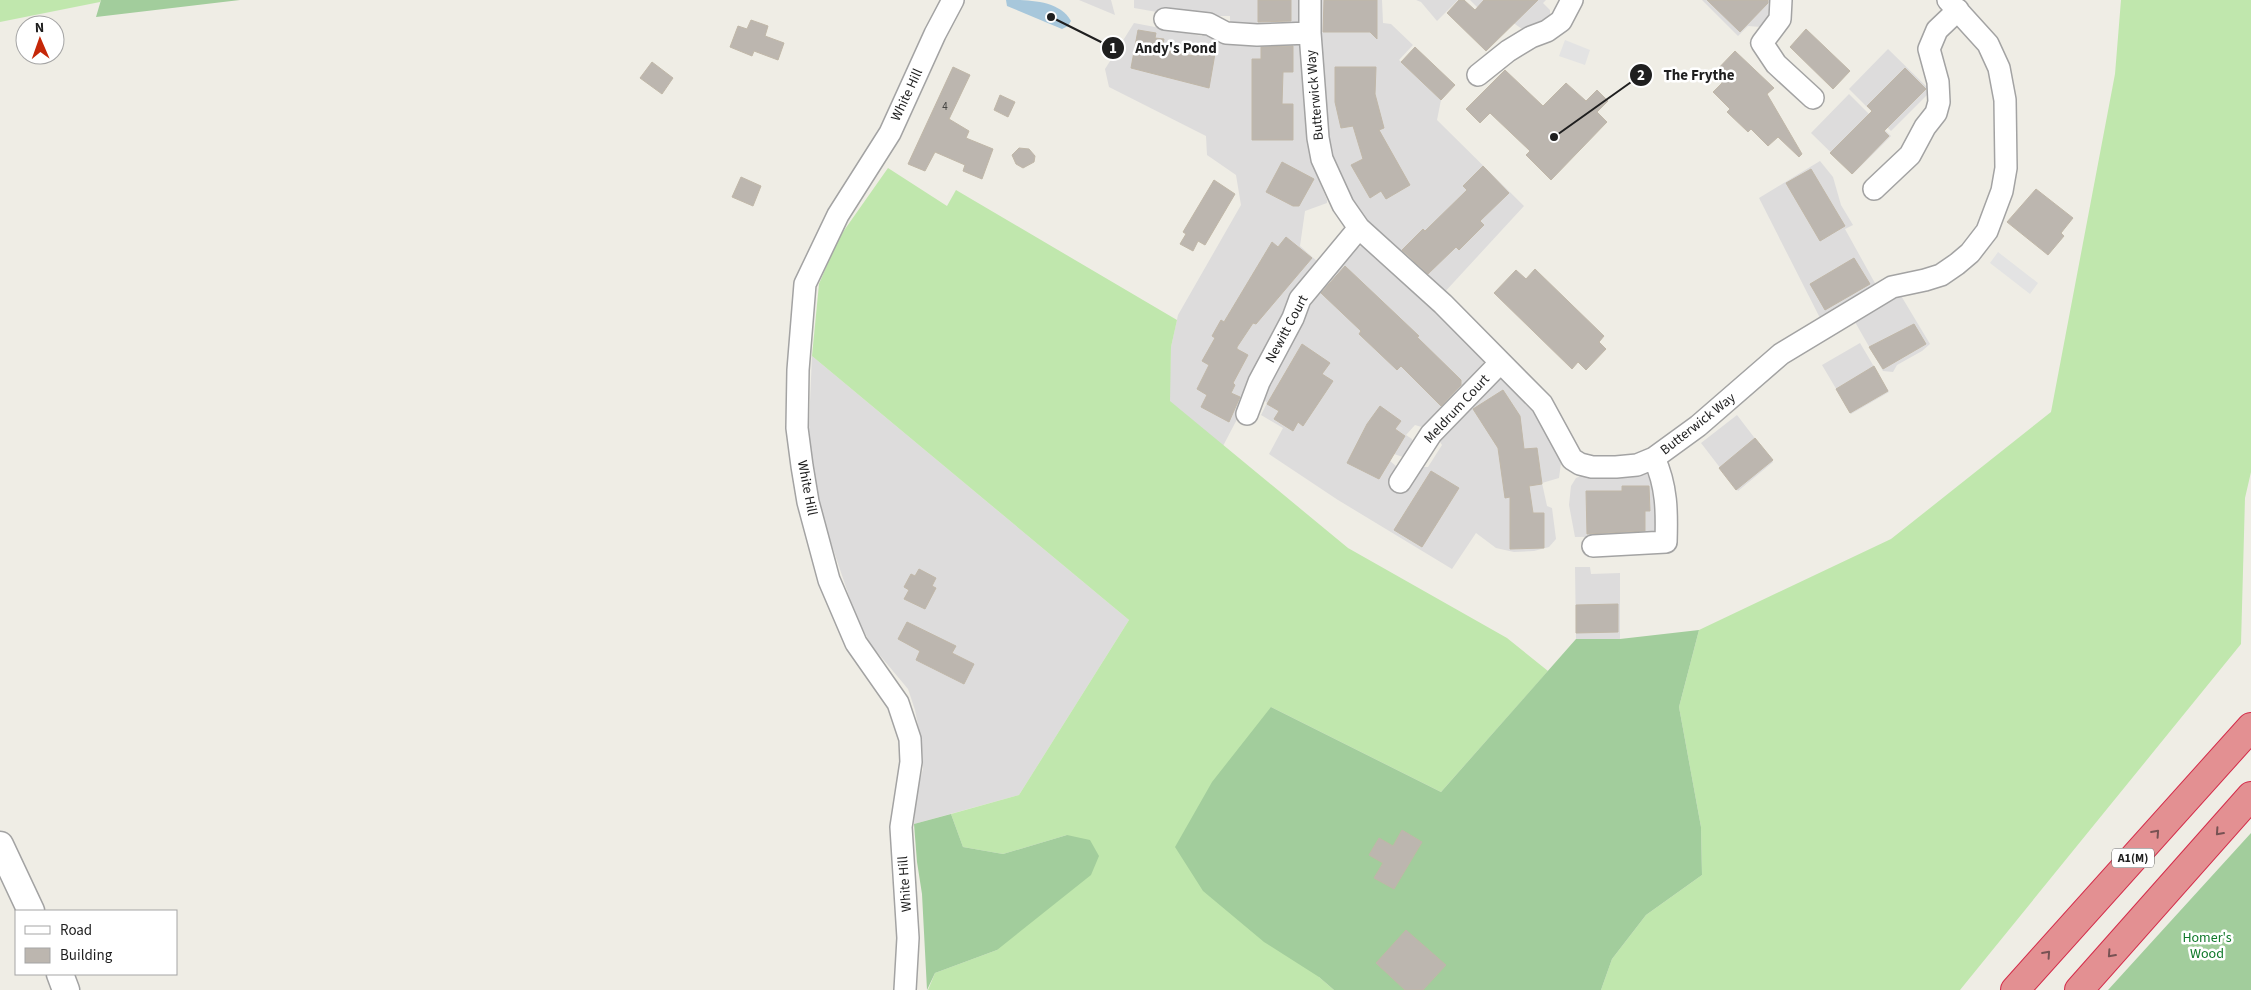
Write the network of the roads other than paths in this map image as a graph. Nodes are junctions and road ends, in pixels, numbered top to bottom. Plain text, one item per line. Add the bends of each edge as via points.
1 (953, 0) edge
2 (1310, 0) edge
3 (1572, 0) edge
4 (1781, 0) edge
5 (1953, 5) edge
6 (1165, 20) dead end
7 (1310, 33) junction
8 (1478, 75) dead end
9 (1813, 98) dead end
10 (1874, 188) dead end
11 (1359, 228) junction
12 (1500, 363) junction
13 (1247, 414) dead end
14 (1654, 458) junction
15 (1400, 482) dead end
16 (1592, 546) dead end
17 (2251, 727) edge
18 (2251, 796) edge
19 (0, 846) edge
20 (31, 910) edge
21 (60, 975) edge
22 (66, 990) edge
23 (905, 990) edge
24 (2015, 990) edge
25 (2078, 990) edge

1 - 23 street, White Hill via 890,133 838,214 805,284 798,370 797,428 802,466 829,580 856,643 898,703 910,740 912,762 901,827 908,938
2 - 7 street, Butterwick Way
3 - 8 street via 1561,21 1547,31 1531,36
4 - 9 street via 1780,19 1762,43 1776,64
5 - 10 street via 1937,30 1930,49 1938,82 1936,113 1910,155
5 - 14 street, Butterwick Way via 1988,44 1999,68 2005,100 2006,168 2002,191 1987,231 1964,259 1941,274 1892,287 1781,354 1698,426
6 - 7 street via 1209,24 1226,33
7 - 11 street, Butterwick Way via 1322,158 1343,206
11 - 12 street, Butterwick Way via 1443,304
11 - 13 street, Newitt Court via 1300,299
12 - 14 street, Butterwick Way via 1542,404 1572,459 1580,464 1616,467 1637,465
12 - 15 street, Meldrum Court via 1431,434
14 - 16 street via 1666,494 1666,542
24 -> 17 highway, A1(M)
18 -> 25 highway
19 - 20 street
21 - 22 street

